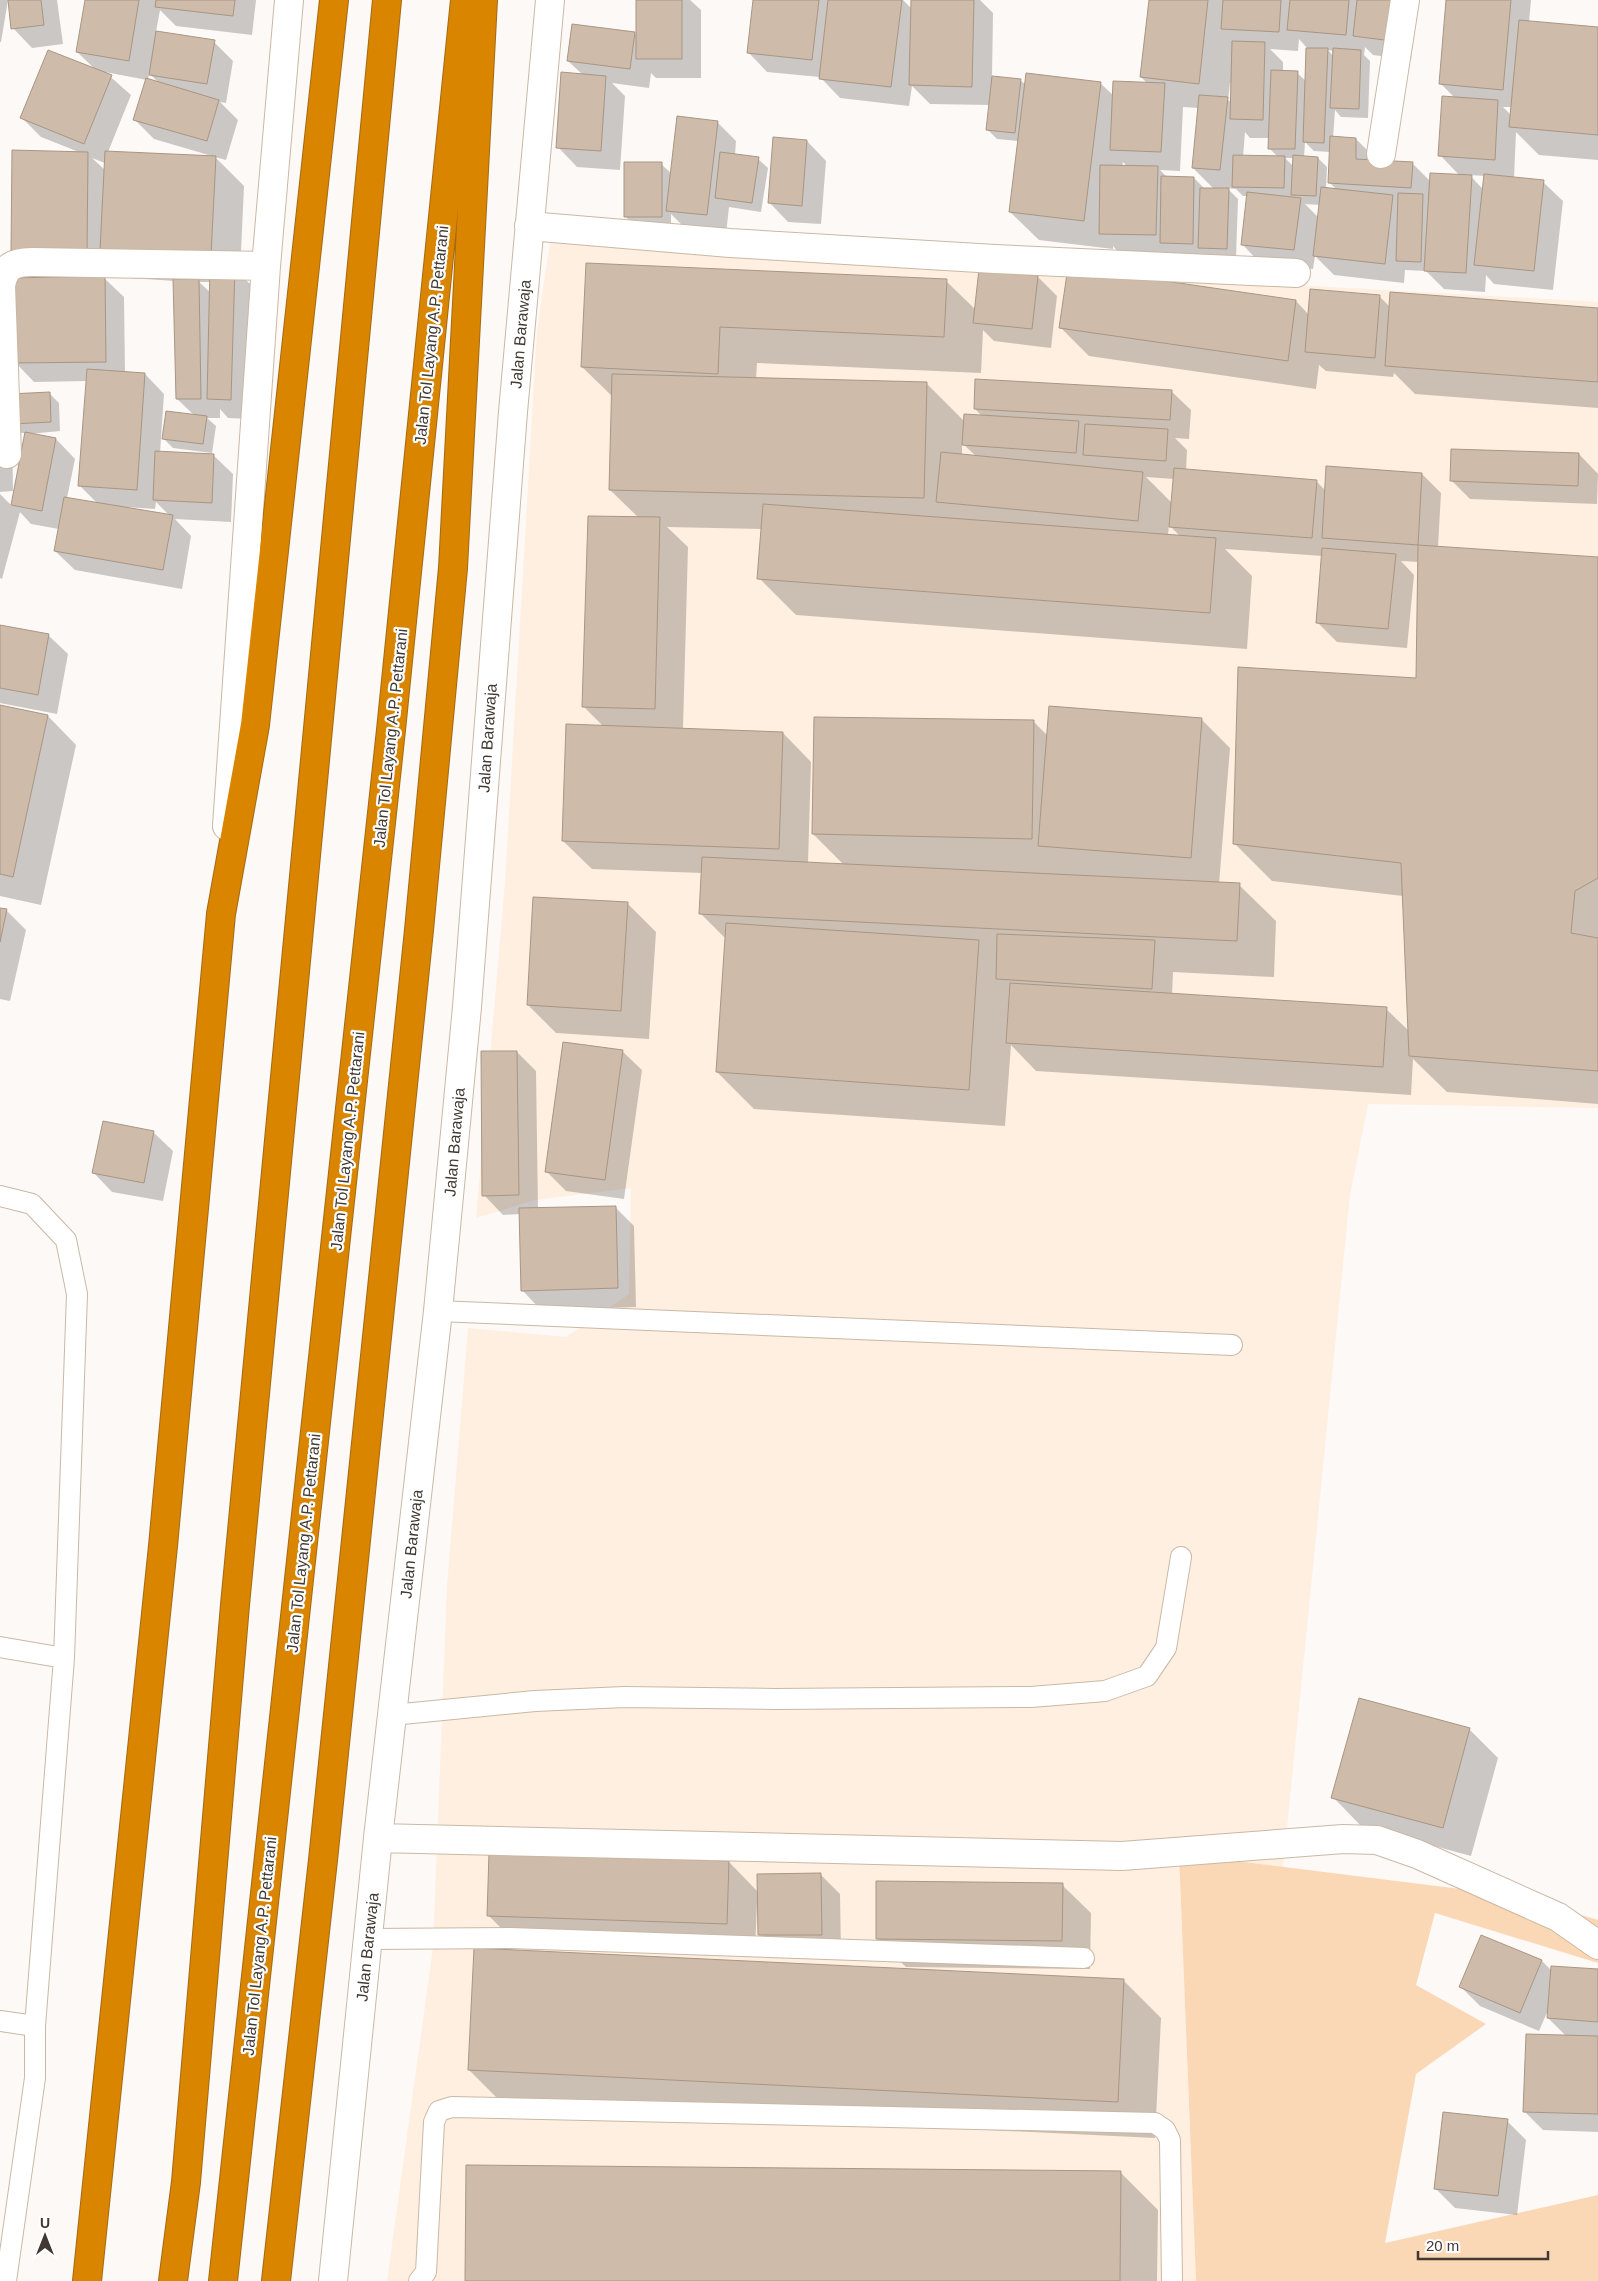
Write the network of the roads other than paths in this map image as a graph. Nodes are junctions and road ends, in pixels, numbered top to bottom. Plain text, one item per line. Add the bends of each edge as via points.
1 (289, 0) edge
2 (334, 0) edge
3 (387, 0) edge
4 (465, 0) edge
5 (482, 0) edge
6 (550, 0) edge
7 (1405, 0) edge
8 (1381, 154) dead end
9 (530, 226) junction
10 (266, 266) junction
11 (1296, 273) dead end
12 (1, 275) edge
13 (7, 454) dead end
14 (220, 914) junction
15 (0, 1196) edge
16 (438, 1310) junction
17 (1232, 1345) dead end
18 (1181, 1557) dead end
19 (0, 1647) edge
20 (64, 1658) junction
21 (392, 1715) junction
22 (378, 1838) junction
23 (368, 1939) junction
24 (1598, 1944) edge
25 (1084, 1958) dead end
26 (0, 2020) edge
27 (35, 2026) junction
28 (6, 2281) edge
29 (87, 2281) edge
30 (173, 2281) edge
31 (223, 2281) edge
32 (276, 2281) edge
33 (333, 2281) edge
34 (419, 2281) edge
35 (1172, 2281) edge

1 - 10 street
2 - 14 highway via 254,725
3 - 30 highway via 236,1595 186,2182
4 - 31 highway, Jalan Tol Layang A.P. Pettarani via 391,730
5 - 32 highway via 454,568 325,1840
6 - 9 street, Jalan Barawaja
7 - 8 street
9 - 11 street via 730,243
9 - 16 street, Jalan Barawaja
10 - 12 street via 19,262 10,265
10 - 14 street
12 - 13 street
14 - 29 highway via 163,1546
15 - 20 lane via 32,1204 66,1240 77,1294
16 - 17 lane
16 - 21 street, Jalan Barawaja
18 - 21 lane via 1166,1648 1147,1676 1105,1691 1031,1697 624,1697 534,1701
19 - 20 lane
20 - 27 lane
21 - 22 street, Jalan Barawaja
22 - 23 street, Jalan Barawaja
22 - 24 street via 1122,1856 1377,1840 1558,1917
23 - 25 lane via 520,1939
23 - 33 street, Jalan Barawaja
26 - 27 lane
27 - 28 lane via 35,2078
34 - 35 lane via 426,2272 434,2122 439,2111 452,2107 1155,2123 1166,2130 1170,2140

